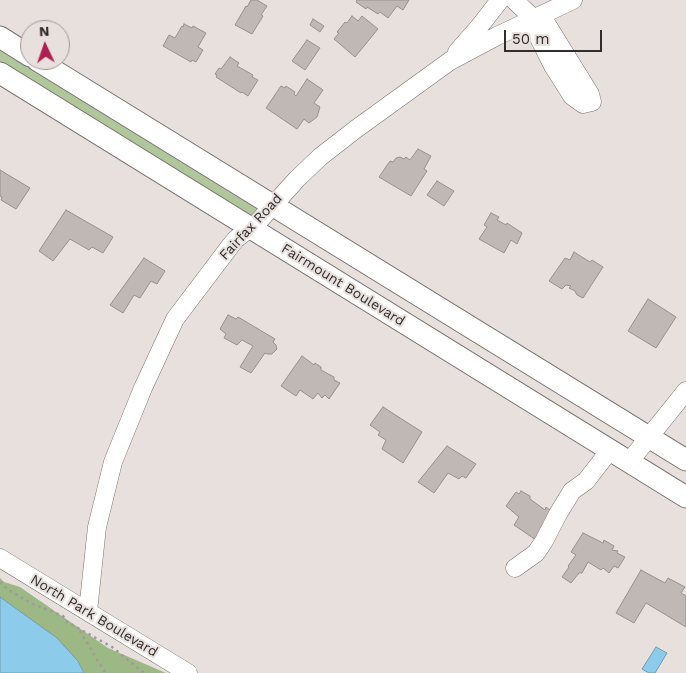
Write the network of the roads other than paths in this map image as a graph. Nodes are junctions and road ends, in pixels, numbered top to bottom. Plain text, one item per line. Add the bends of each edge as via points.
1 (500, 0) edge
2 (514, 0) edge
3 (573, 0) edge
4 (535, 18) junction
5 (0, 37) edge
6 (20, 50) edge
7 (450, 61) junction
8 (53, 70) edge
9 (0, 73) edge
10 (273, 206) junction
11 (250, 228) junction
12 (686, 391) edge
13 (648, 437) junction
14 (610, 450) junction
15 (686, 460) edge
16 (629, 462) junction
17 (686, 497) edge
18 (0, 558) edge
19 (515, 568) dead end
20 (88, 612) junction
21 (188, 673) edge

1 - 7 street
2 - 4 street
3 - 4 street, Fairfax Road
4 - 7 street, Fairfax Road
5 - 6 main road
7 - 10 street, Fairfax Road via 320,157
8 - 10 main road
9 - 11 main road, Fairmount Boulevard
10 - 11 street, Fairfax Road
10 - 13 main road
11 - 14 main road, Fairmount Boulevard
11 - 20 street, Fairfax Road via 231,244 175,319 143,388 113,462 99,518
12 - 13 street
13 - 15 main road
13 - 16 street
14 - 16 main road, Fairmount Boulevard
14 - 19 street via 586,481 572,491 536,553
16 - 17 main road, Fairmount Boulevard
18 - 20 street, North Park Boulevard
20 - 21 street, North Park Boulevard

